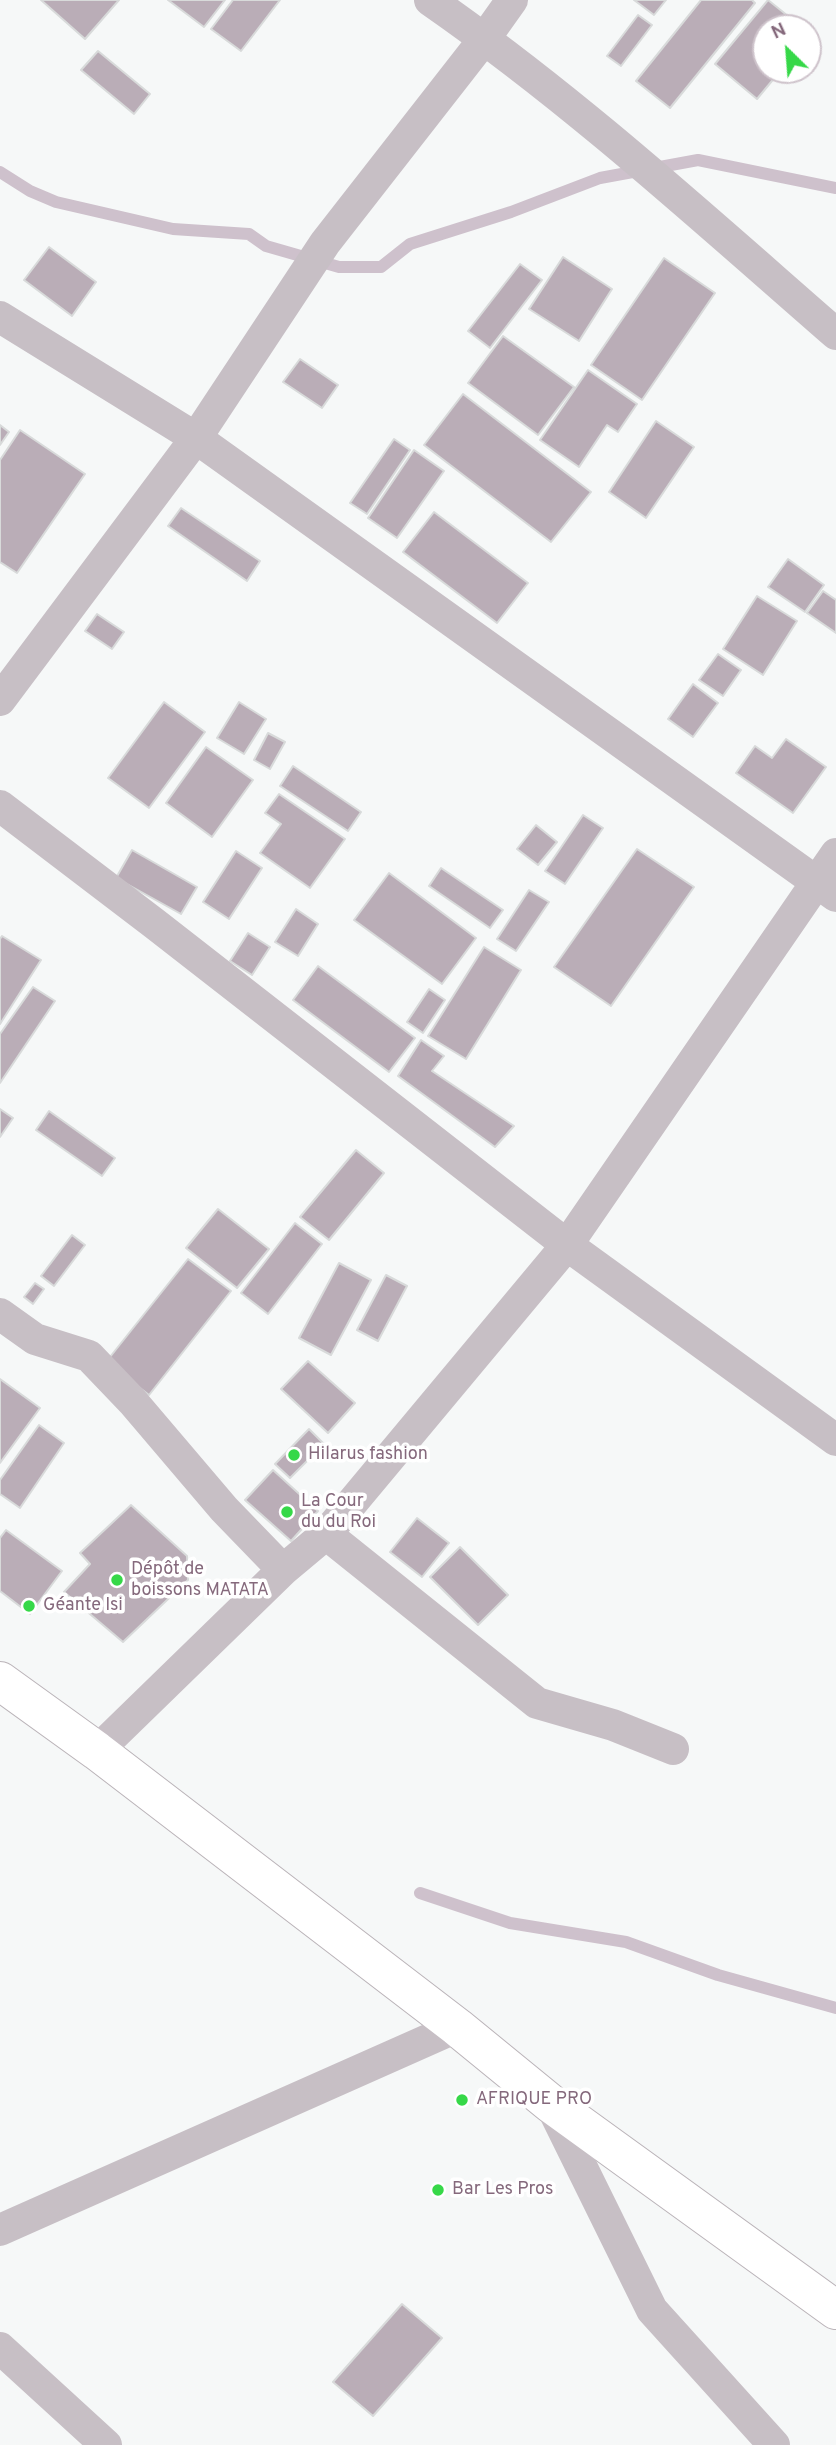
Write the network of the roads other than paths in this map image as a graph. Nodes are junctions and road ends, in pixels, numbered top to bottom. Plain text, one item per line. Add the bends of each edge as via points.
1 (430, 0) edge
2 (512, 0) edge
3 (485, 38) junction
4 (0, 317) edge
5 (836, 334) edge
6 (196, 438) junction
7 (0, 700) edge
8 (0, 806) edge
9 (836, 854) edge
10 (826, 889) edge
11 (567, 1245) junction
12 (0, 1314) edge
13 (836, 1440) edge
14 (326, 1534) junction
15 (283, 1570) junction
16 (0, 1681) edge
17 (673, 1749) dead end
18 (97, 1751) junction
19 (457, 2027) junction
20 (550, 2103) junction
21 (0, 2230) edge
22 (836, 2310) edge
23 (0, 2348) edge
24 (106, 2445) edge
25 (774, 2445) edge

1 - 3 street
2 - 3 street
3 - 5 street via 622,148
3 - 6 street via 300,276
4 - 6 street
6 - 7 street
6 - 10 street
8 - 11 street
9 - 10 street
10 - 11 street
11 - 13 street
11 - 14 street
12 - 15 street via 35,1339 89,1356
14 - 15 street
14 - 17 street via 537,1703
15 - 18 street
16 - 18 highway
18 - 19 highway
19 - 20 highway
19 - 21 street
20 - 22 highway
20 - 25 street via 652,2310
23 - 24 street

